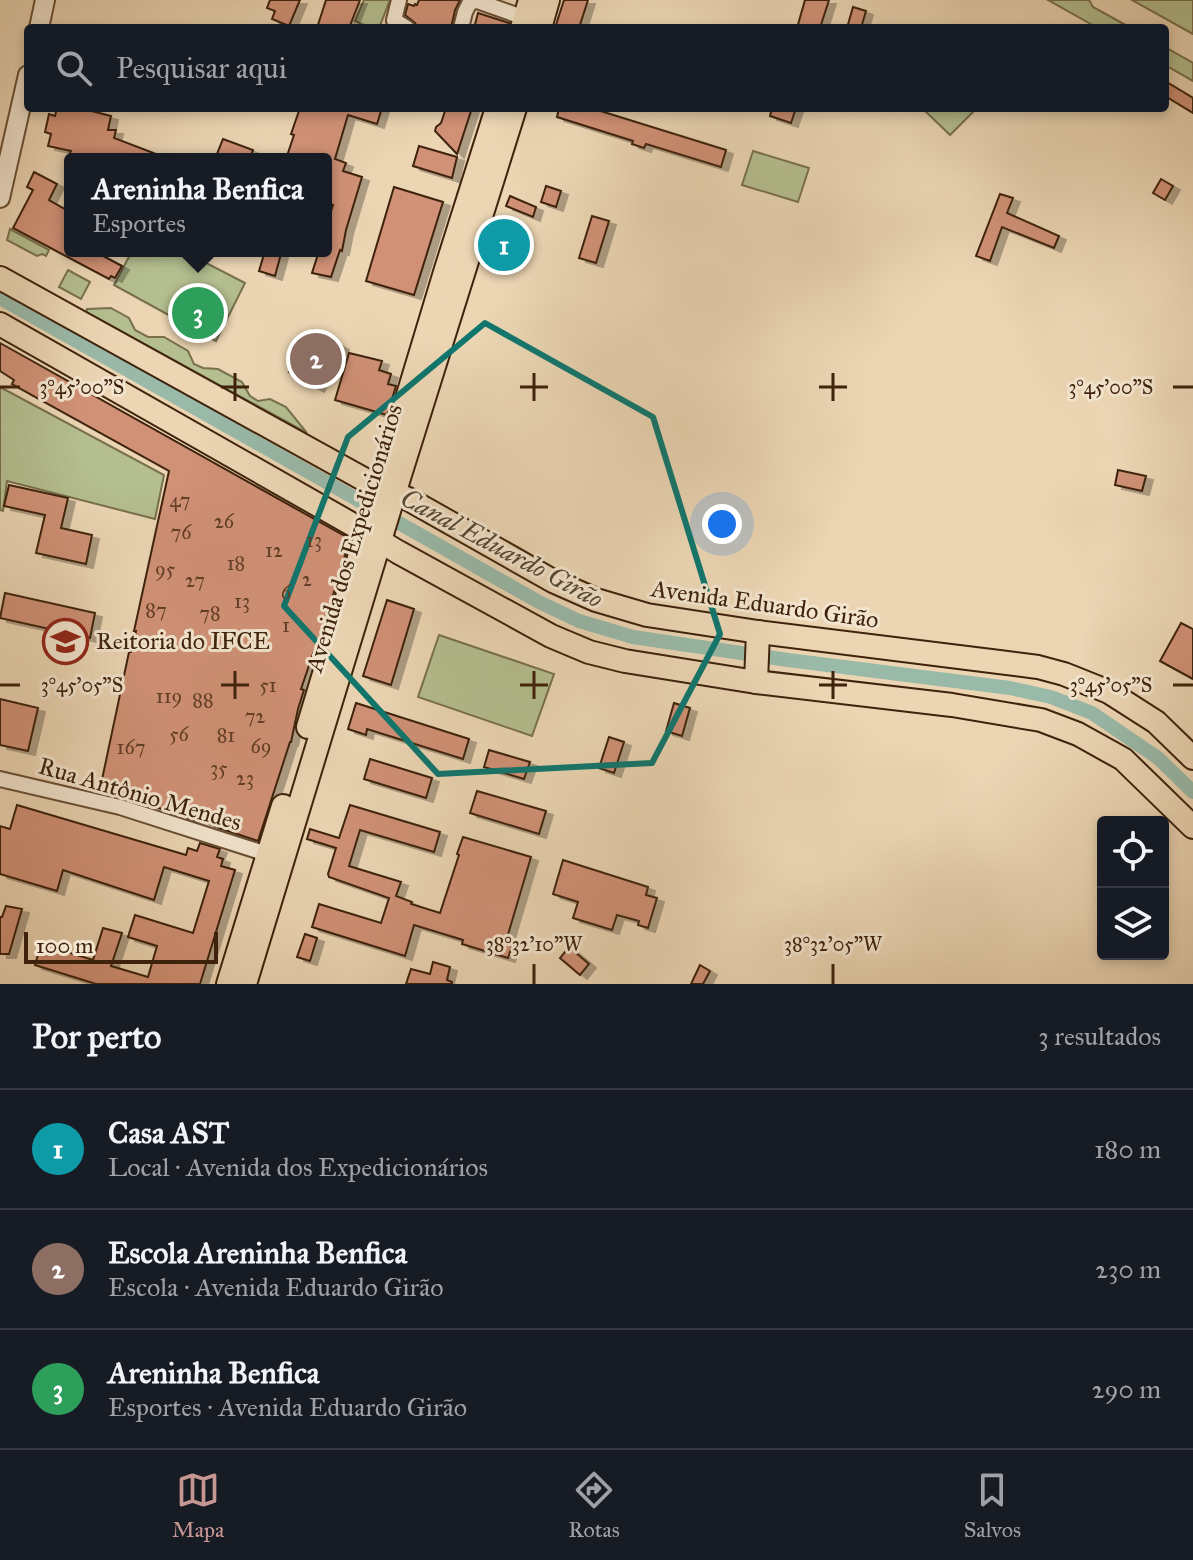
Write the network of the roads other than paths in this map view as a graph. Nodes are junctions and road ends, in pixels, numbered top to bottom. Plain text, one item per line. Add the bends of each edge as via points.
1 (45, 0) edge
2 (399, 0) edge
3 (548, 0) edge
4 (529, 19) edge
5 (40, 24) edge
6 (400, 24) edge
7 (462, 24) edge
8 (24, 93) edge
9 (496, 112) edge
10 (513, 112) edge
11 (479, 197) junction
12 (0, 198) edge
13 (0, 278) edge
14 (0, 324) edge
15 (381, 513) junction
16 (758, 636) junction
17 (756, 677) junction
18 (1193, 758) edge
19 (0, 779) edge
20 (1193, 827) edge
21 (267, 854) junction
22 (228, 984) edge
23 (245, 984) edge

1 - 5 street
2 - 6 street via 394,20
3 - 4 main road
4 - 7 street via 477,1 470,2
8 - 12 street
9 - 11 main road, Avenida dos Expedicionários
10 - 11 main road, Avenida dos Expedicionários
11 - 15 main road, Avenida dos Expedicionários
13 - 15 main road, Avenida Eduardo Girão via 353,474
14 - 15 main road, Avenida Eduardo Girão
15 - 16 main road, Avenida Eduardo Girão via 408,499 596,600
15 - 17 main road, Avenida Eduardo Girão via 551,636 625,661
15 - 21 main road, Avenida dos Expedicionários
15 - 23 main road, Avenida dos Expedicionários
16 - 17 main road
16 - 18 main road, Avenida Eduardo Girão via 1064,674 1109,692 1156,722
17 - 20 main road, Avenida Eduardo Girão via 1041,720 1123,759
19 - 21 street, Rua Antônio Mendes via 120,807
21 - 22 main road, Avenida dos Expedicionários

